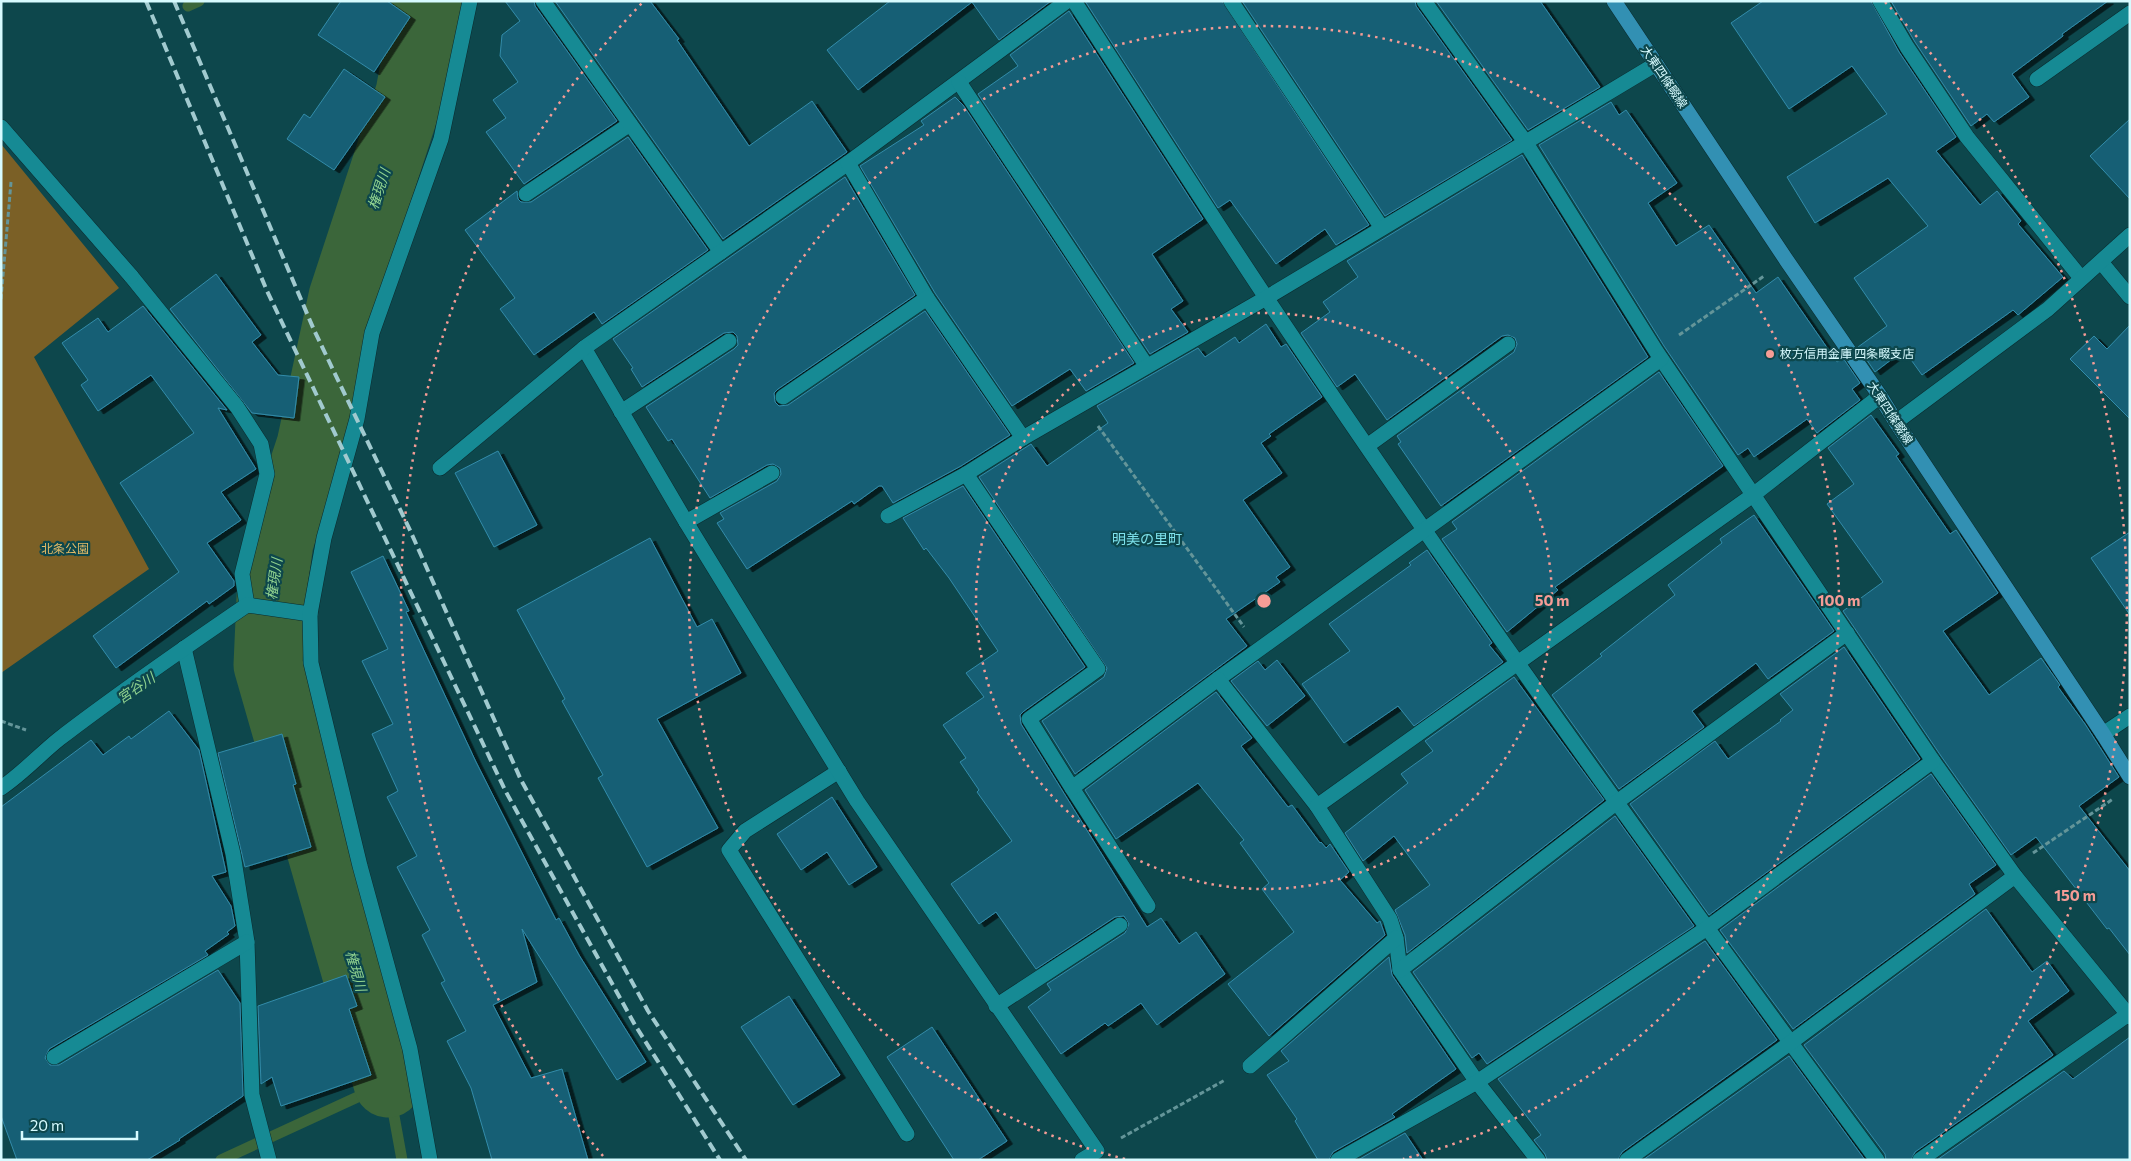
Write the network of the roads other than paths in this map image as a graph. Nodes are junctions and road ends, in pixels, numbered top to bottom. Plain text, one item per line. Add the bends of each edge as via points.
1 (470, 1) edge
2 (543, 1) edge
3 (1074, 1) edge
4 (1231, 1) edge
5 (1424, 1) edge
6 (1614, 1) edge
7 (1880, 1) edge
8 (1057, 4) edge
9 (2130, 13) edge
10 (1656, 64) junction
11 (2037, 79) dead end
12 (959, 82) junction
13 (630, 124) junction
14 (1, 127) edge
15 (1526, 143) junction
16 (848, 163) junction
17 (526, 194) dead end
18 (1382, 228) junction
19 (2130, 235) edge
20 (721, 252) junction
21 (2100, 262) junction
22 (2082, 278) junction
23 (2130, 297) edge
24 (927, 298) junction
25 (1266, 298) junction
26 (728, 341) dead end
27 (1508, 344) dead end
28 (584, 348) junction
29 (1658, 355) junction
30 (1146, 365) junction
31 (1880, 396) junction
32 (783, 397) dead end
33 (621, 412) junction
34 (1896, 422) junction
35 (1023, 438) junction
36 (1367, 446) junction
37 (440, 468) dead end
38 (772, 473) dead end
39 (966, 474) junction
40 (1752, 495) junction
41 (888, 516) dead end
42 (686, 522) junction
43 (1424, 531) junction
44 (247, 605) junction
45 (310, 614) junction
46 (1847, 633) junction
47 (184, 649) junction
48 (1516, 662) junction
49 (1218, 679) junction
50 (2130, 716) edge
51 (2103, 734) junction
52 (1934, 762) junction
53 (839, 771) junction
54 (2130, 777) edge
55 (1, 788) edge
56 (1072, 788) junction
57 (1617, 802) junction
58 (1317, 806) junction
59 (2013, 873) junction
60 (1148, 906) dead end
61 (1120, 925) dead end
62 (1707, 928) junction
63 (1396, 938) junction
64 (247, 942) junction
65 (1400, 970) junction
66 (996, 1006) junction
67 (2129, 1015) edge
68 (1790, 1043) junction
69 (54, 1057) dead end
70 (1250, 1066) road end
71 (1477, 1082) junction
72 (907, 1134) dead end
73 (1341, 1159) edge
74 (269, 1160) edge
75 (430, 1160) edge
76 (1082, 1160) edge
77 (1538, 1160) edge
78 (1627, 1160) edge
79 (1877, 1160) edge
80 (1920, 1160) edge

1 - 45 street via 441,138 372,333 357,419 324,538
2 - 13 street
3 - 25 street
4 - 18 street
5 - 15 street
6 - 10 main road, 大東四條畷線
7 - 22 street via 1967,137
8 - 12 street
9 - 11 street
10 - 15 street
10 - 31 main road, 大東四條畷線
12 - 16 street
12 - 30 street
13 - 17 street
13 - 20 street
14 - 44 street via 131,276 237,407 261,444 268,474 242,574
15 - 18 street
15 - 29 street
16 - 20 street
16 - 24 street
18 - 25 street
19 - 21 street
20 - 28 street
21 - 22 street
21 - 23 street
22 - 34 street via 2048,309
24 - 32 street
24 - 35 street
25 - 30 street
25 - 36 street
26 - 33 street
27 - 36 street
28 - 33 street
28 - 37 street
29 - 40 street
29 - 43 street
30 - 35 street
31 - 34 main road, 大東四條畷線
31 - 40 street
33 - 42 street
34 - 51 main road, 大東四條畷線
35 - 39 street
36 - 43 street
38 - 42 street
39 - 41 street
39 - 56 street via 1098,669 1030,719
40 - 46 street
40 - 48 street
42 - 53 street
43 - 48 street
43 - 49 street
44 - 45 street
44 - 47 street
45 - 75 street via 311,663 360,866 410,1049
46 - 52 street
46 - 57 street
47 - 55 street via 58,740
47 - 64 street via 233,854
48 - 57 street
48 - 58 street
49 - 56 street
49 - 58 street
50 - 51 street
51 - 54 main road, 大東四條畷線
52 - 59 street
52 - 62 street
53 - 66 street
53 - 72 street via 745,832 729,850
56 - 60 street
57 - 62 street
57 - 65 street
58 - 63 street via 1390,918
59 - 67 street
59 - 68 street
61 - 66 street
62 - 68 street
62 - 71 street
63 - 65 street
63 - 70 street
64 - 69 street
64 - 74 street via 252,1094
65 - 71 street
66 - 76 street via 1097,1151
67 - 80 street
68 - 78 street
68 - 79 street
71 - 73 street
71 - 77 street

